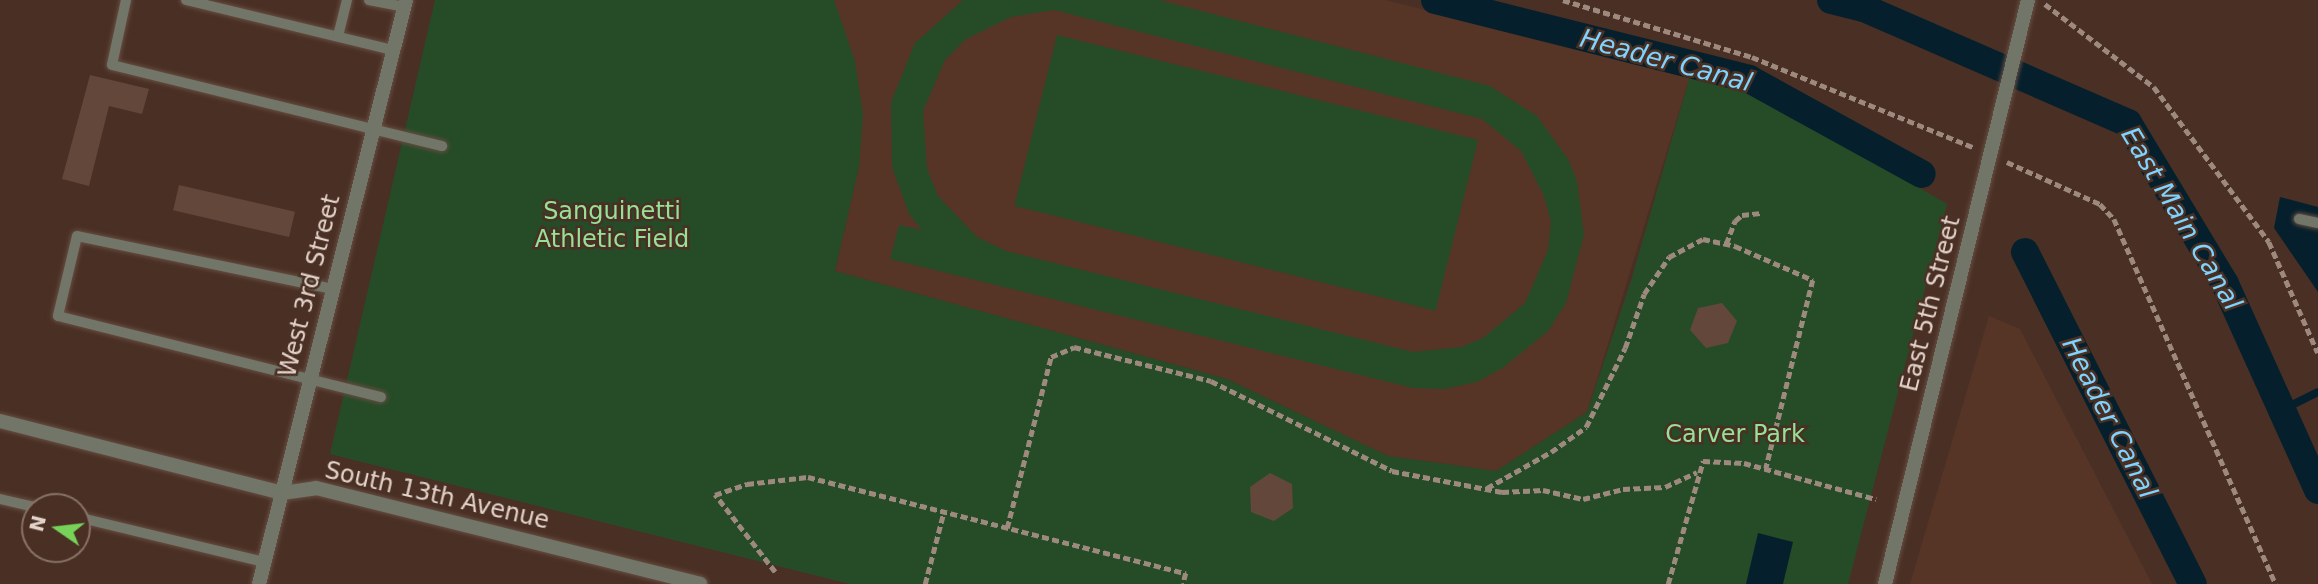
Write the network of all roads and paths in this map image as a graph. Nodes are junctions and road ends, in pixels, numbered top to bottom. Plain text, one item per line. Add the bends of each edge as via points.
1 (126, 0) edge
2 (186, 0) edge
3 (346, 0) edge
4 (369, 0) edge
5 (2028, 0) edge
6 (2040, 0) edge
7 (405, 4) edge
8 (338, 37) junction
9 (393, 50) junction
10 (373, 130) junction
11 (442, 146) dead end
12 (1760, 213) dead end
13 (2299, 219) dead end
14 (2318, 223) edge
15 (1726, 244) junction
16 (333, 289) junction
17 (2318, 353) edge
18 (311, 379) junction
19 (381, 397) dead end
20 (0, 421) edge
21 (1766, 468) junction
22 (1697, 472) junction
23 (1486, 488) junction
24 (282, 493) junction
25 (0, 499) edge
26 (1876, 499) dead end
27 (21, 504) edge
28 (943, 511) junction
29 (91, 520) edge
30 (1007, 528) junction
31 (264, 562) junction
32 (775, 572) dead end
33 (259, 584) edge
34 (700, 584) edge
35 (925, 584) edge
36 (1183, 584) edge
37 (1668, 584) edge
38 (1885, 584) edge

1 - 10 lane via 113,65
2 - 8 lane
3 - 8 lane
4 - 7 lane
5 - 38 street, East 5th Street
6 - 17 path via 2154,87 2269,242
7 - 9 street, West 3rd Street
8 - 9 lane
9 - 10 street, West 3rd Street
10 - 11 lane
10 - 16 street, West 3rd Street
12 - 15 path via 1742,215 1735,221
13 - 14 lane
15 - 21 path via 1812,280
15 - 23 path via 1703,239 1669,257 1644,294 1625,348 1586,427 1551,453
16 - 18 street, West 3rd Street
16 - 18 lane via 77,236 58,316
18 - 19 lane
18 - 24 street, West 3rd Street
20 - 24 street, South 13th Avenue
21 - 22 path via 1703,461
21 - 26 path
22 - 23 path via 1665,487 1623,489 1583,499 1543,490
22 - 37 path
23 - 30 path via 1392,471 1212,381 1073,347 1051,357
24 - 31 street, West 3rd Street
24 - 34 street, South 13th Avenue via 316,488
25 - 27 lane
28 - 30 path
28 - 32 path via 808,477 747,484 715,495
28 - 35 path
29 - 31 lane
30 - 36 path via 1186,573
31 - 33 street, West 3rd Street

